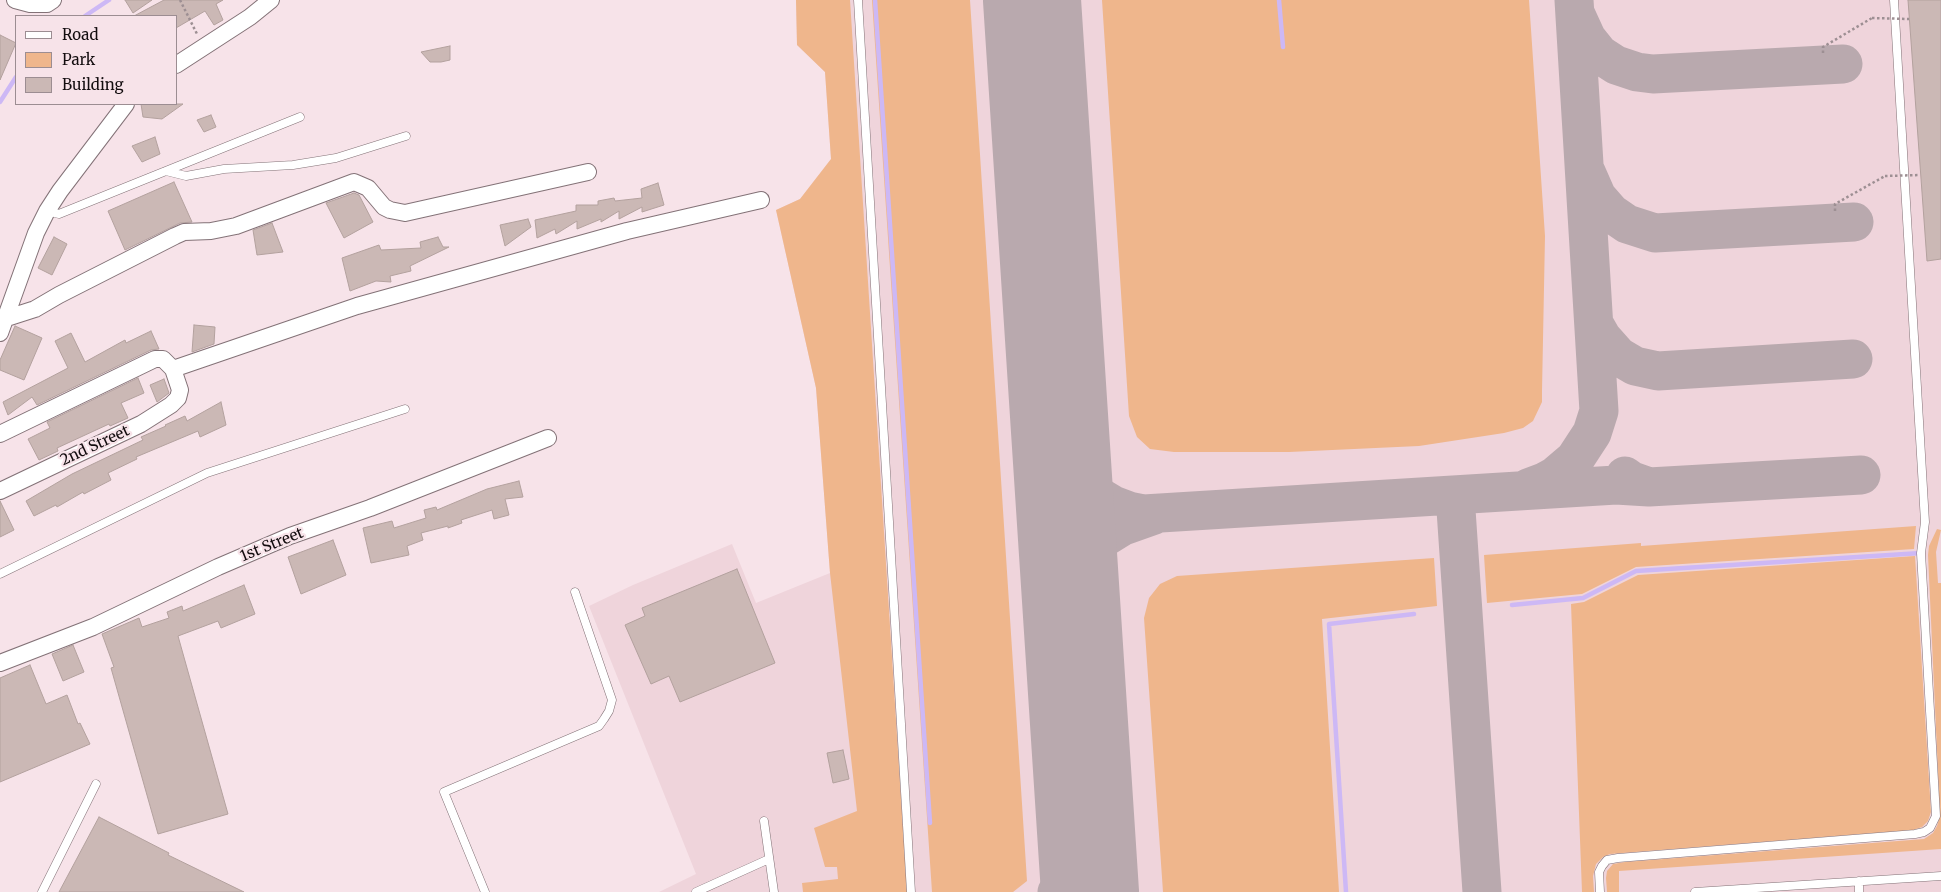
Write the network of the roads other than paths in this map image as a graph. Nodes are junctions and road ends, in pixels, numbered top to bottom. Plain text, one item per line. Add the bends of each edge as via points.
1 (15, 0) edge
2 (53, 0) edge
3 (271, 0) edge
4 (858, 0) edge
5 (1894, 0) edge
6 (178, 64) edge
7 (125, 105) edge
8 (300, 117) dead end
9 (406, 136) dead end
10 (166, 171) junction
11 (588, 172) dead end
12 (761, 200) dead end
13 (47, 211) junction
14 (3, 325) edge
15 (173, 369) junction
16 (405, 409) dead end
17 (0, 434) edge
18 (548, 438) dead end
19 (0, 491) edge
20 (0, 574) edge
21 (575, 592) dead end
22 (0, 663) edge
23 (96, 784) dead end
24 (764, 821) dead end
25 (770, 859) junction
26 (1941, 876) edge
27 (1858, 881) junction
28 (42, 892) edge
29 (485, 892) edge
30 (696, 892) edge
31 (774, 892) edge
32 (911, 892) edge
33 (1600, 892) edge
34 (1695, 892) edge
35 (1859, 892) edge

1 - 2 street via 47,4
3 - 6 street
4 - 32 lane
5 - 33 lane via 1925,522 1921,553 1936,816 1930,828 1915,834 1607,860 1599,872
7 - 13 street
8 - 10 lane
9 - 10 lane via 336,158 293,165 224,169 186,176
10 - 13 lane via 59,214
11 - 14 street via 405,213 390,210 378,202 368,188 354,182 236,226 184,232
12 - 15 street via 627,231 357,306
13 - 14 street
15 - 17 street via 163,359 155,359
15 - 19 street, 2nd Street via 180,390 171,405 141,424
16 - 20 lane via 207,473
18 - 22 street, 1st Street via 281,540 93,627
21 - 29 lane via 612,700 604,719 599,726 444,792
23 - 28 lane
24 - 25 lane
25 - 30 lane
25 - 31 lane
26 - 27 lane
27 - 34 lane
27 - 35 lane

